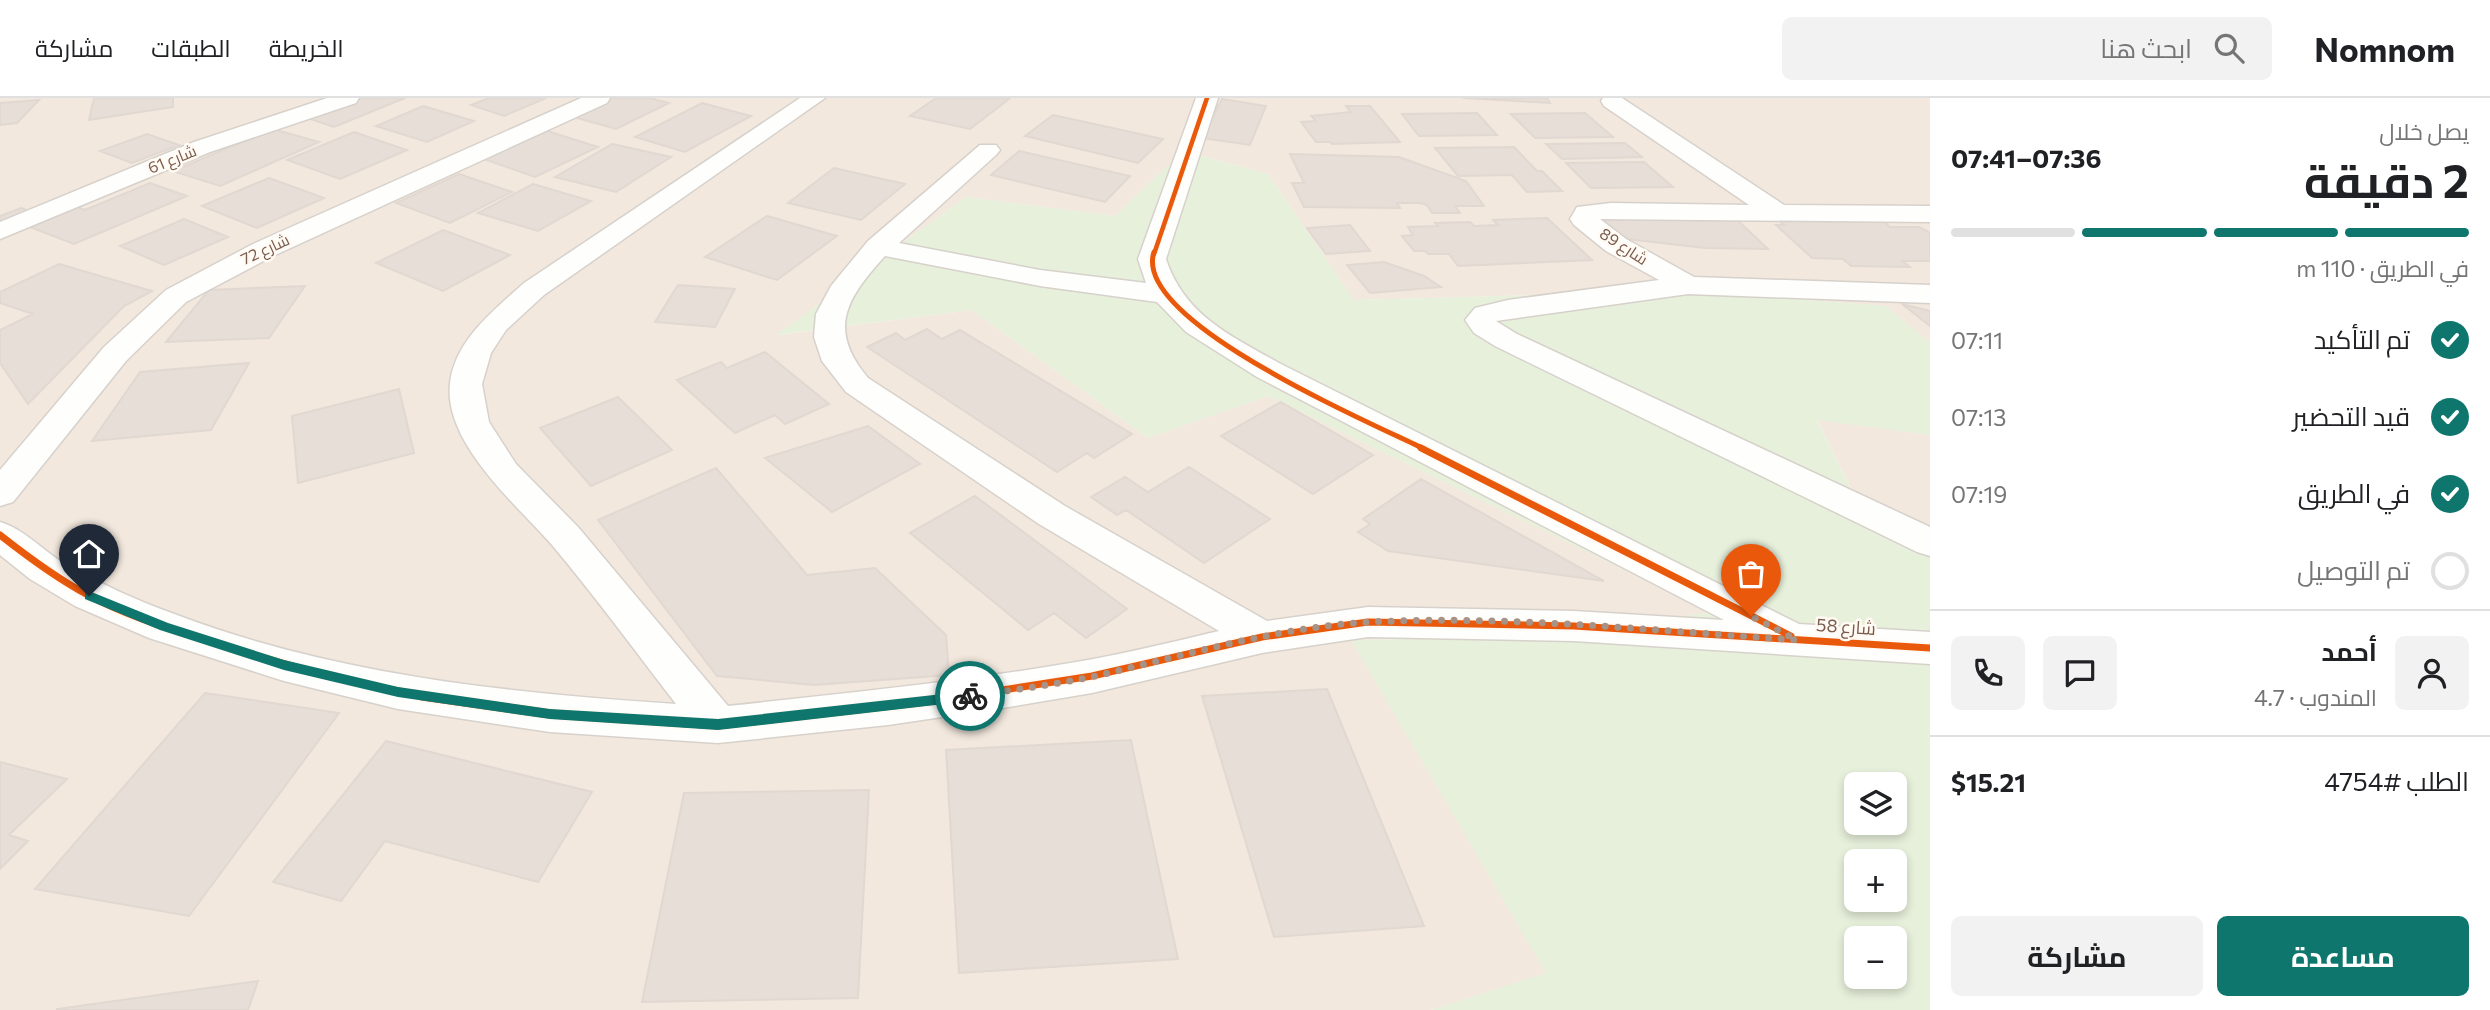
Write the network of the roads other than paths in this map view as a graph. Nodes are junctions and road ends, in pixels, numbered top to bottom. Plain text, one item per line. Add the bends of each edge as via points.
1 (348, 98) edge
2 (599, 98) edge
3 (814, 98) edge
4 (1207, 98) edge
5 (1612, 101) dead end
6 (988, 150) dead end
7 (1776, 211) junction
8 (1930, 214) edge
9 (0, 231) edge
10 (878, 247) junction
11 (1688, 285) junction
12 (1164, 294) junction
13 (1930, 294) edge
14 (0, 494) edge
15 (1891, 526) junction
16 (0, 535) edge
17 (1930, 543) edge
18 (1930, 572) edge
19 (1262, 637) junction
20 (1797, 640) junction
21 (1930, 648) edge
22 (718, 725) junction

1 - 9 street, شارع 61 via 202,147
2 - 14 street, شارع 72 via 262,250 176,296 115,354
3 - 22 street via 534,289 495,324 475,352 466,384 472,422 503,472 565,536
4 - 12 street via 1155,244 1154,275
5 - 7 street
6 - 10 street
7 - 8 street, شارع 89
7 - 11 street, شارع 89 via 1586,212 1583,219 1616,245
10 - 12 street via 1040,278
10 - 19 street via 843,286 831,312 830,350 839,369 857,386 1052,515
11 - 13 street, شارع 89
11 - 15 street via 1508,309 1485,314 1480,320 1506,340
12 - 20 street via 1188,319 1268,370
15 - 17 street
15 - 18 street
16 - 22 street, شارع 58 via 89,596 284,665 398,692 550,714
19 - 20 street, شارع 58 via 1368,622 1460,622
19 - 22 street, شارع 58 via 1003,691
20 - 21 street, شارع 58

